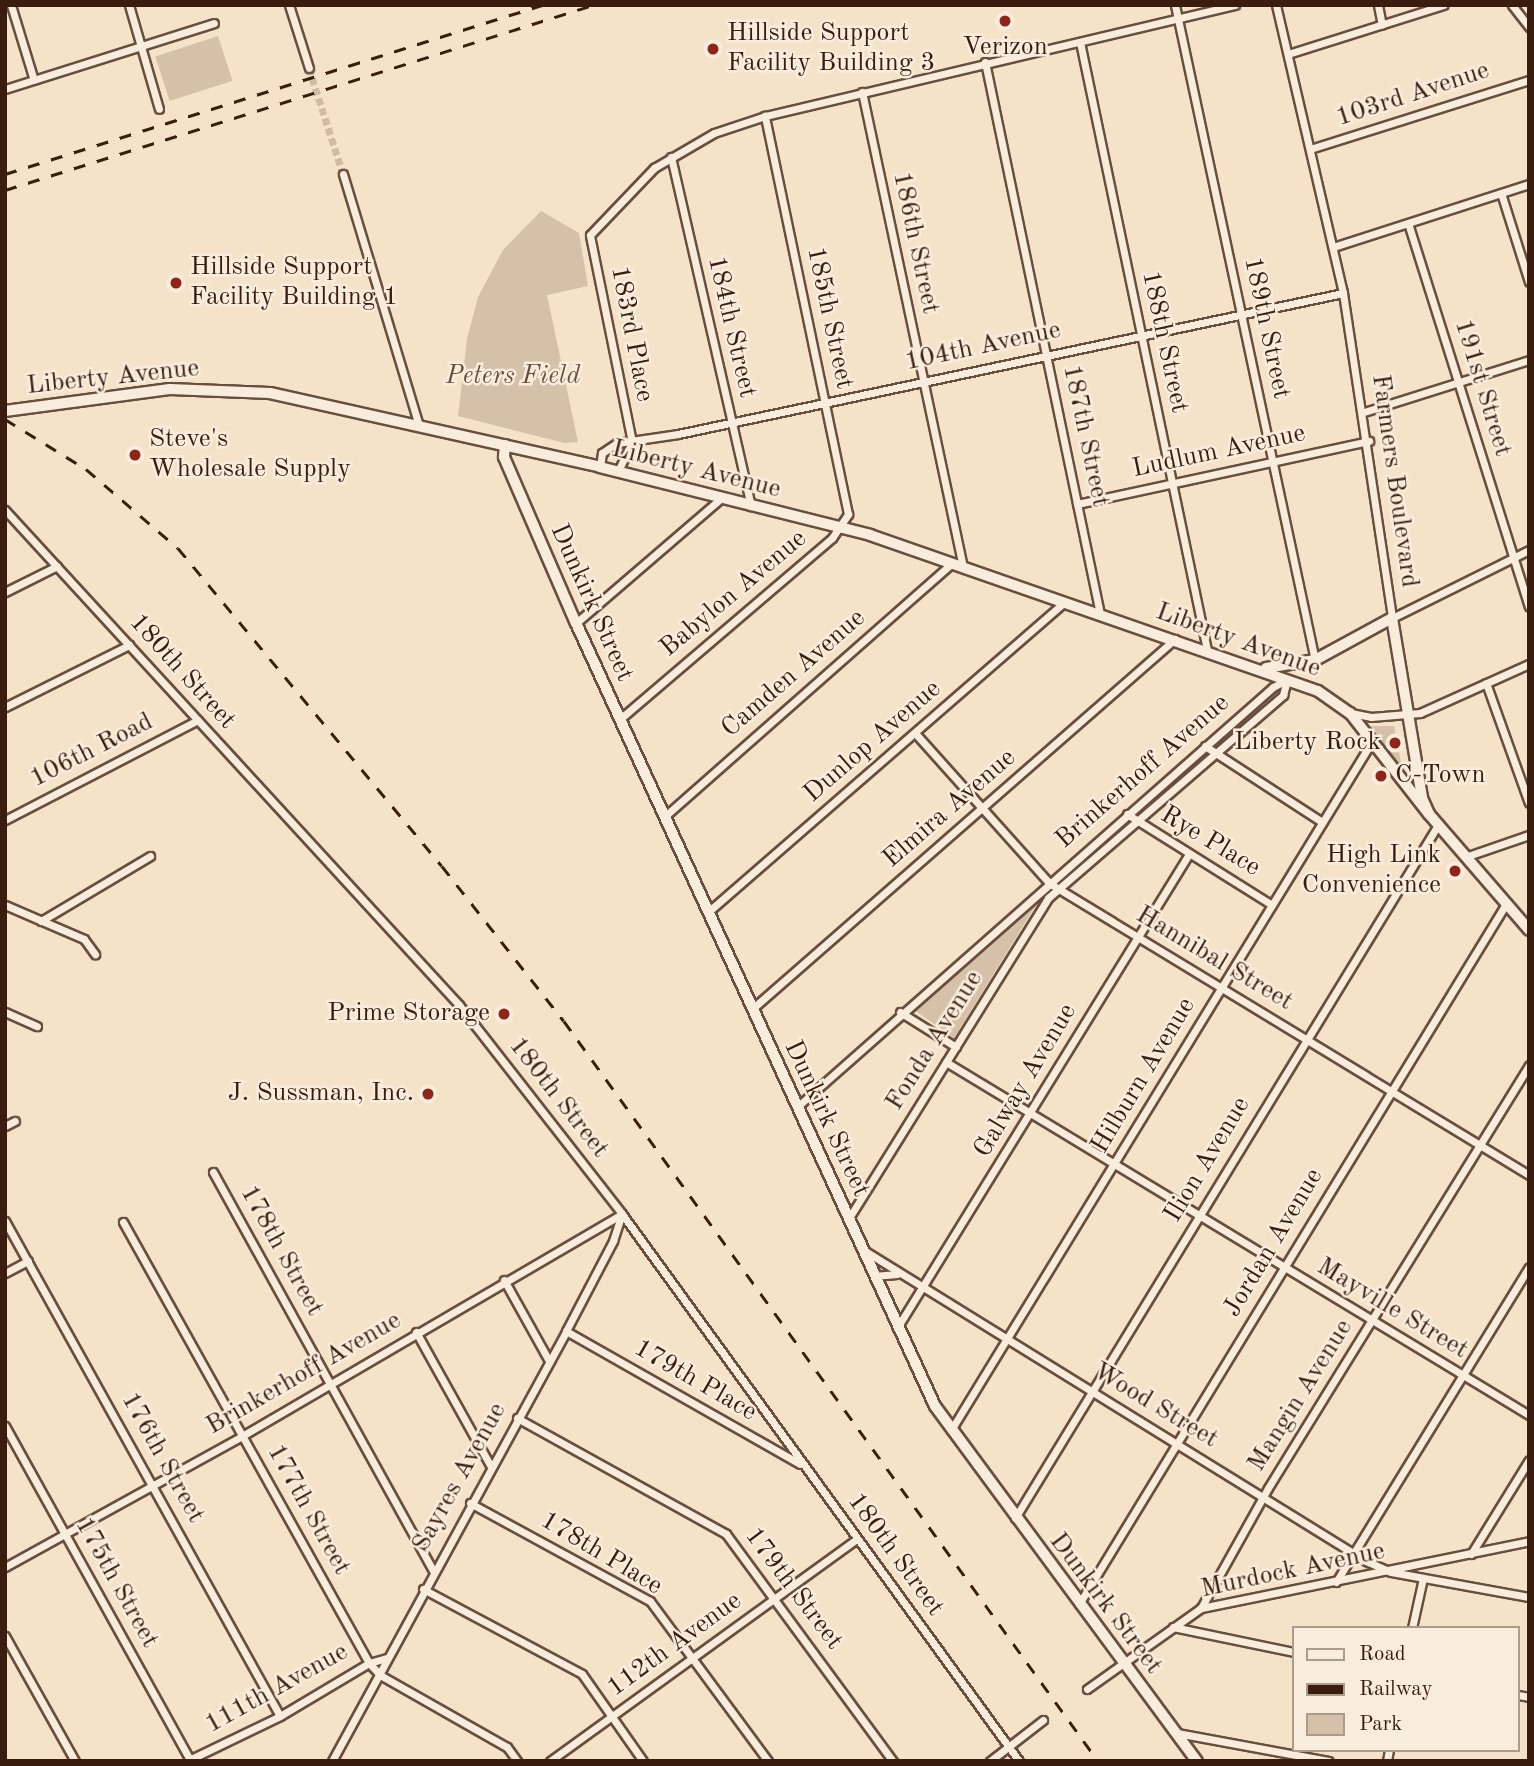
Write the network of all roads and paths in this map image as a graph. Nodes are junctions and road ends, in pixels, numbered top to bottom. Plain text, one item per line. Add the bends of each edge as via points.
1 (11, 5) edge
2 (129, 5) edge
3 (289, 5) edge
4 (1175, 5) edge
5 (1235, 5) edge
6 (1276, 5) edge
7 (1378, 5) edge
8 (1443, 5) edge
9 (1512, 5) edge
10 (1178, 20) junction
11 (214, 23) dead end
12 (1382, 24) junction
13 (1529, 27) edge
14 (1080, 42) junction
15 (140, 46) junction
16 (1288, 54) junction
17 (985, 62) junction
18 (309, 68) tunnel mouth
19 (34, 80) junction
20 (1529, 80) edge
21 (5, 89) edge
22 (862, 92) junction
23 (159, 109) dead end
24 (765, 116) junction
25 (1310, 149) junction
26 (671, 157) junction
27 (343, 174) tunnel mouth
28 (1529, 184) edge
29 (1501, 193) junction
30 (1408, 223) junction
31 (1333, 247) junction
32 (1529, 282) edge
33 (1343, 293) junction
34 (1241, 314) junction
35 (1142, 335) junction
36 (1046, 355) junction
37 (1529, 360) edge
38 (923, 382) junction
39 (1458, 383) junction
40 (825, 402) junction
41 (5, 411) edge
42 (1364, 412) junction
43 (730, 422) junction
44 (419, 425) junction
45 (1369, 441) junction
46 (632, 442) junction
47 (505, 445) junction
48 (1272, 461) junction
49 (600, 467) junction
50 (618, 471) junction
51 (1173, 483) junction
52 (720, 499) junction
53 (1077, 504) junction
54 (751, 506) junction
55 (5, 510) edge
56 (842, 528) junction
57 (1529, 550) edge
58 (1514, 561) junction
59 (952, 563) junction
60 (57, 566) junction
61 (963, 567) junction
62 (5, 592) edge
63 (1065, 602) junction
64 (1529, 606) edge
65 (1100, 614) junction
66 (1392, 618) junction
67 (576, 623) junction
68 (1175, 639) junction
69 (129, 645) junction
70 (1207, 650) junction
71 (1315, 660) junction
72 (1529, 664) edge
73 (1258, 668) junction
74 (1287, 680) junction
75 (1486, 683) junction
76 (5, 707) edge
77 (1350, 713) junction
78 (1408, 715) junction
79 (620, 719) junction
80 (198, 720) junction
81 (915, 733) junction
82 (1371, 743) junction
83 (1205, 746) junction
84 (1215, 754) junction
85 (1529, 803) edge
86 (982, 809) junction
87 (1127, 814) junction
88 (1429, 814) junction
89 (664, 817) junction
90 (5, 820) edge
91 (1137, 822) junction
92 (1322, 822) junction
93 (1438, 825) junction
94 (1529, 835) edge
95 (1189, 854) junction
96 (150, 856) dead end
97 (1465, 857) junction
98 (1049, 883) junction
99 (1059, 889) junction
100 (1506, 904) junction
101 (5, 905) edge
102 (1272, 905) junction
103 (708, 912) junction
104 (41, 921) junction
105 (1529, 930) edge
106 (1139, 937) junction
107 (94, 954) dead end
108 (1221, 988) junction
109 (752, 1010) junction
110 (5, 1012) edge
111 (900, 1012) junction
112 (37, 1026) dead end
113 (1307, 1039) junction
114 (956, 1047) junction
115 (946, 1062) junction
116 (1529, 1065) edge
117 (1391, 1091) junction
118 (797, 1107) junction
119 (1031, 1114) junction
120 (5, 1117) edge
121 (5, 1126) edge
122 (1479, 1145) junction
123 (1114, 1164) junction
124 (213, 1172) dead end
125 (1529, 1175) edge
126 (622, 1214) junction
127 (1199, 1216) junction
128 (849, 1218) junction
129 (5, 1221) edge
130 (123, 1222) dead end
131 (864, 1251) junction
132 (28, 1261) junction
133 (1529, 1267) edge
134 (1284, 1268) junction
135 (5, 1273) edge
136 (898, 1274) junction
137 (874, 1276) junction
138 (504, 1280) junction
139 (923, 1290) junction
140 (1372, 1321) junction
141 (897, 1328) junction
142 (566, 1331) junction
143 (416, 1332) junction
144 (1007, 1341) junction
145 (549, 1361) junction
146 (1461, 1376) junction
147 (330, 1384) junction
148 (1092, 1392) junction
149 (1529, 1415) edge
150 (517, 1418) junction
151 (5, 1426) edge
152 (951, 1430) junction
153 (242, 1436) junction
154 (1176, 1443) junction
155 (1529, 1460) edge
156 (804, 1466) junction
157 (491, 1467) junction
158 (153, 1485) junction
159 (1264, 1496) junction
160 (470, 1503) junction
161 (1015, 1518) junction
162 (65, 1534) junction
163 (857, 1539) junction
164 (1529, 1541) edge
165 (1354, 1554) junction
166 (1471, 1554) junction
167 (5, 1567) edge
168 (433, 1571) junction
169 (1391, 1572) junction
170 (1423, 1578) junction
171 (1336, 1581) junction
172 (423, 1589) junction
173 (1529, 1597) edge
174 (775, 1599) junction
175 (1079, 1605) junction
176 (1201, 1608) junction
177 (1412, 1626) edge
178 (1173, 1627) junction
179 (5, 1636) edge
180 (1292, 1652) edge
181 (693, 1657) junction
182 (387, 1658) junction
183 (1122, 1662) junction
184 (369, 1663) junction
185 (380, 1675) junction
186 (1087, 1689) dead end
187 (280, 1716) junction
188 (611, 1717) junction
189 (1043, 1720) dead end
190 (1176, 1733) junction
191 (1009, 1747) junction
192 (190, 1760) edge
193 (332, 1760) edge
194 (75, 1761) edge
195 (517, 1761) edge
196 (550, 1761) edge
197 (643, 1761) edge
198 (768, 1761) edge
199 (893, 1761) edge
200 (990, 1761) edge
201 (1018, 1761) edge
202 (1197, 1761) edge
203 (1328, 1761) edge

1 - 19 street
2 - 15 street
3 - 18 street
4 - 10 street, 189th Street
5 - 10 street
6 - 16 street, Farmers Boulevard
7 - 12 street
8 - 12 street
9 - 13 street
10 - 14 street
10 - 34 street, 189th Street
11 - 15 street
12 - 16 street
14 - 17 street
14 - 35 street, 188th Street
15 - 19 street
15 - 23 street
16 - 25 street, Farmers Boulevard
17 - 22 street
17 - 36 street, 187th Street
19 - 21 street
20 - 25 street, 103rd Avenue
22 - 24 street
22 - 38 street, 186th Street
24 - 26 street via 714,133
24 - 40 street, 185th Street
25 - 31 street, Farmers Boulevard
26 - 43 street, 184th Street
26 - 46 street, 183rd Place via 632,186 590,234
27 - 44 street
28 - 29 street
29 - 30 street
29 - 32 street
30 - 31 street
30 - 39 street, 191st Street
31 - 33 street, Farmers Boulevard
33 - 34 street, 104th Avenue
33 - 42 street, Farmers Boulevard
34 - 35 street, 104th Avenue
34 - 48 street, 189th Street
35 - 36 street, 104th Avenue
35 - 51 street, 188th Street
36 - 38 street, 104th Avenue
36 - 53 street, 187th Street
37 - 39 street
38 - 40 street, 104th Avenue
38 - 61 street, 186th Street
39 - 42 street
39 - 58 street, 191st Street
40 - 43 street, 104th Avenue
40 - 56 street, 185th Street via 848,514
41 - 44 main road, Liberty Avenue via 145,391 215,388 284,396
42 - 45 street, Farmers Boulevard
43 - 46 street, 104th Avenue
43 - 54 street, 184th Street
44 - 47 main road, Liberty Avenue
45 - 48 street, Ludlum Avenue
45 - 66 street, Farmers Boulevard
46 - 49 street, 104th Avenue via 606,448
46 - 50 street
47 - 49 main road, Liberty Avenue
47 - 67 main road, Dunkirk Street via 503,457
48 - 51 street, Ludlum Avenue
48 - 71 street, 189th Street
49 - 50 main road, Liberty Avenue
50 - 52 main road, Liberty Avenue
51 - 53 street, Ludlum Avenue
51 - 70 street, 188th Street
52 - 54 main road, Liberty Avenue
52 - 67 street
53 - 65 street, 187th Street
54 - 56 main road, Liberty Avenue
55 - 60 street, 180th Street
56 - 59 main road, Liberty Avenue
56 - 79 street, Babylon Avenue
57 - 58 street
58 - 64 street, 191st Street
58 - 66 street
59 - 61 main road, Liberty Avenue
59 - 89 street, Camden Avenue
60 - 62 street
60 - 69 street, 180th Street
61 - 63 main road, Liberty Avenue
63 - 65 main road, Liberty Avenue
63 - 81 street, Dunlop Avenue
65 - 68 main road, Liberty Avenue
66 - 71 main road
66 - 78 main road, Farmers Boulevard
67 - 79 main road, Dunkirk Street
68 - 70 main road, Liberty Avenue
68 - 86 street, Elmira Avenue
69 - 76 street
69 - 80 street, 180th Street
70 - 73 main road, Liberty Avenue
71 - 73 main road
72 - 75 street, Liberty Avenue
73 - 74 main road, Liberty Avenue
74 - 77 main road, Liberty Avenue via 1318,691
74 - 83 street, Brinkerhoff Avenue
74 - 84 street, Brinkerhoff Avenue via 1283,695
75 - 78 street, Liberty Avenue
75 - 85 street
77 - 78 street, Liberty Avenue
77 - 82 main road, Liberty Avenue
78 - 88 main road, Farmers Boulevard via 1419,788
79 - 89 main road, Dunkirk Street
80 - 90 street, 106th Road
80 - 126 street, 180th Street via 459,1005
81 - 86 street, Hannibal Street
81 - 103 street, Dunlop Avenue
82 - 88 main road, Liberty Avenue
82 - 92 street, Hilburn Avenue
83 - 84 street
83 - 87 street, Brinkerhoff Avenue
84 - 91 street, Brinkerhoff Avenue
84 - 92 street
86 - 98 street, Hannibal Street
86 - 109 street, Elmira Avenue
87 - 91 street, Rye Place
87 - 98 street, Brinkerhoff Avenue
88 - 93 main road, Farmers Boulevard
89 - 103 main road, Dunkirk Street
91 - 95 street, Rye Place
91 - 99 street, Brinkerhoff Avenue
92 - 102 street, Hilburn Avenue
93 - 97 main road, Farmers Boulevard
93 - 113 street, Ilion Avenue
94 - 97 street
95 - 102 street, Rye Place
95 - 106 street, Galway Avenue
96 - 104 street
97 - 100 main road, Farmers Boulevard
98 - 99 street, Hannibal Street
98 - 111 street, Brinkerhoff Avenue
99 - 106 street, Hannibal Street
99 - 114 street, Fonda Avenue via 1048,898
100 - 105 main road, Farmers Boulevard
100 - 117 street, Jordan Avenue
101 - 104 street
102 - 108 street, Hilburn Avenue
103 - 109 main road, Dunkirk Street
104 - 107 street via 84,939
106 - 108 street, Hannibal Street
106 - 119 street, Galway Avenue
108 - 113 street, Hannibal Street
108 - 123 street, Hilburn Avenue
109 - 118 main road, Dunkirk Street
110 - 112 street
111 - 114 street
111 - 118 street, Brinkerhoff Avenue
113 - 117 street, Hannibal Street
113 - 127 street, Ilion Avenue
114 - 115 street, Fonda Avenue
115 - 119 street, Mayville Street
115 - 128 street, Fonda Avenue
116 - 122 street, Mangin Avenue
117 - 122 street, Hannibal Street
117 - 134 street, Jordan Avenue
118 - 128 main road, Dunkirk Street
119 - 123 street, Mayville Street
119 - 139 street, Galway Avenue
120 - 121 street via 15,1121
122 - 125 street, Hannibal Street
122 - 140 street, Mangin Avenue
123 - 127 street, Mayville Street
123 - 144 street, Hilburn Avenue
124 - 147 street, 178th Street
126 - 138 street, Brinkerhoff Avenue
126 - 142 street, Sayres Avenue via 613,1241
126 - 156 street, 180th Street
127 - 134 street, Mayville Street
127 - 148 street, Ilion Avenue
128 - 131 main road, Dunkirk Street
129 - 132 street, 176th Street
130 - 153 street, 177th Street
131 - 136 street, Wood Street
131 - 137 main road, Dunkirk Street
132 - 135 street
132 - 158 street, 176th Street
133 - 146 street
134 - 140 street, Mayville Street
134 - 154 street, Jordan Avenue
136 - 137 street
136 - 139 street, Wood Street
137 - 141 main road, Dunkirk Street
138 - 143 street, Brinkerhoff Avenue
138 - 145 street
139 - 141 street, Galway Avenue
139 - 144 street, Wood Street
140 - 146 street, Mayville Street
140 - 159 street, Mangin Avenue
141 - 152 main road, Dunkirk Street via 934,1406
142 - 145 street, Sayres Avenue
142 - 156 street, 179th Place
143 - 147 street, Brinkerhoff Avenue
143 - 157 street
144 - 148 street, Wood Street
144 - 152 street, Hilburn Avenue
145 - 150 street, Sayres Avenue
146 - 149 street, Mayville Street
146 - 165 street
147 - 153 street, Brinkerhoff Avenue
147 - 168 street, 178th Street
148 - 154 street, Wood Street
148 - 161 street, Ilion Avenue
150 - 157 street, Sayres Avenue
150 - 174 street, 179th Street via 726,1534
151 - 162 street, 175th Street
152 - 161 main road, Dunkirk Street
153 - 158 street, Brinkerhoff Avenue
153 - 184 street, 177th Street
154 - 159 street, Wood Street
154 - 175 street, Jordan Avenue
155 - 166 street
156 - 163 street, 180th Street
157 - 160 street, Sayres Avenue
158 - 162 street, Brinkerhoff Avenue
158 - 187 street, 176th Street
159 - 165 street, Wood Street
159 - 176 street, Mangin Avenue
160 - 168 street, Sayres Avenue
160 - 181 street, 178th Place via 650,1601
161 - 175 main road, Dunkirk Street
162 - 167 street, Brinkerhoff Avenue
162 - 192 street, 175th Street
163 - 174 street, 112th Avenue
163 - 191 street, 180th Street
164 - 166 street, Murdock Avenue
165 - 169 street, Wood Street
165 - 171 street
166 - 169 street, Murdock Avenue
168 - 172 street, Sayres Avenue
169 - 170 street
169 - 171 street, Murdock Avenue
170 - 173 street
170 - 177 street
171 - 176 street, Murdock Avenue
172 - 182 street, Sayres Avenue
172 - 188 street via 582,1674
174 - 181 street, 112th Avenue
174 - 199 street, 179th Street
175 - 183 main road, Dunkirk Street
176 - 178 street, Murdock Avenue
178 - 180 street
178 - 183 street, Murdock Avenue
179 - 194 street
181 - 188 street, 112th Avenue
181 - 198 street, 178th Place
182 - 184 street, 111th Avenue
182 - 185 street, Sayres Avenue
183 - 186 street, Murdock Avenue
183 - 190 main road, Dunkirk Street
184 - 185 street, 177th Street
184 - 187 street, 111th Avenue
185 - 193 street, Sayres Avenue
185 - 195 street, 177th Street via 507,1747
187 - 192 street, 111th Avenue
188 - 196 street, 112th Avenue
188 - 197 street
189 - 191 street
190 - 202 main road, Dunkirk Street
190 - 203 street
191 - 200 street
191 - 201 street, 180th Street

